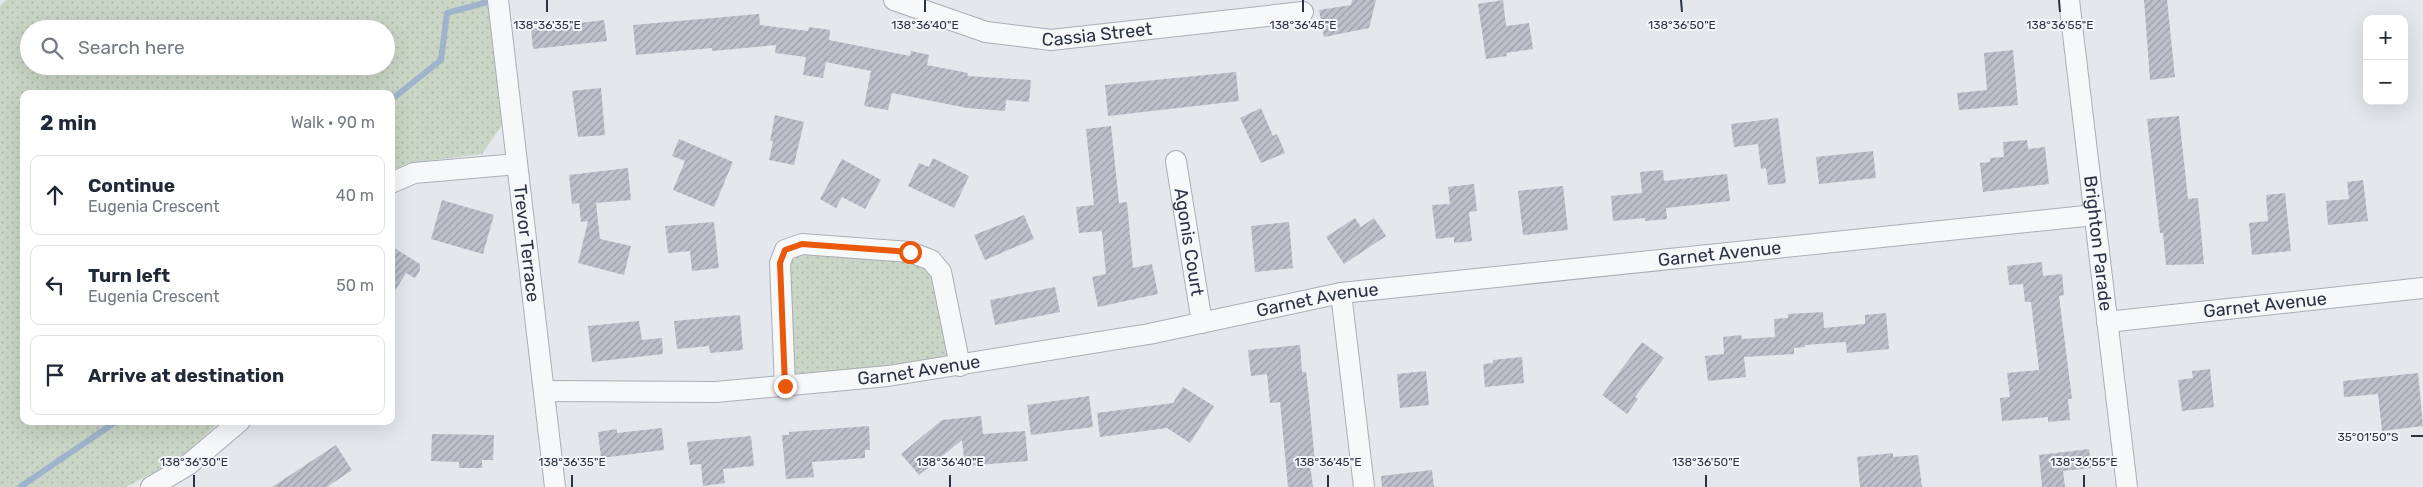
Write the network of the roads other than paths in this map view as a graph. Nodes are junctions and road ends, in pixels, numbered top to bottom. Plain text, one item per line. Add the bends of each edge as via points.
1 (498, 0) edge
2 (894, 0) edge
3 (2069, 0) edge
4 (1303, 12) dead end
5 (1176, 161) dead end
6 (517, 164) junction
7 (395, 181) edge
8 (2095, 215) junction
9 (2423, 288) edge
10 (1341, 293) junction
11 (2107, 322) junction
12 (1202, 323) junction
13 (960, 366) junction
14 (785, 386) junction
15 (544, 391) junction
16 (235, 425) edge
17 (151, 487) edge
18 (555, 487) edge
19 (1364, 487) edge
20 (2127, 487) edge

1 - 6 street, Trevor Terrace
2 - 4 street, Cassia Street via 986,32 1051,40
3 - 8 street, Brighton Parade
5 - 12 street, Agonis Court
6 - 7 street via 414,173
6 - 15 street, Trevor Terrace
8 - 10 street, Garnet Avenue
8 - 11 street, Brighton Parade
9 - 11 street, Garnet Avenue
10 - 12 street, Garnet Avenue
10 - 19 street
11 - 20 street, Brighton Parade
12 - 13 street, Garnet Avenue
13 - 14 street, Garnet Avenue
13 - 14 street via 941,272 931,260 910,252 802,244 785,250 780,263
14 - 15 street, Garnet Avenue via 716,392
15 - 18 street, Trevor Terrace
16 - 17 street via 188,465

